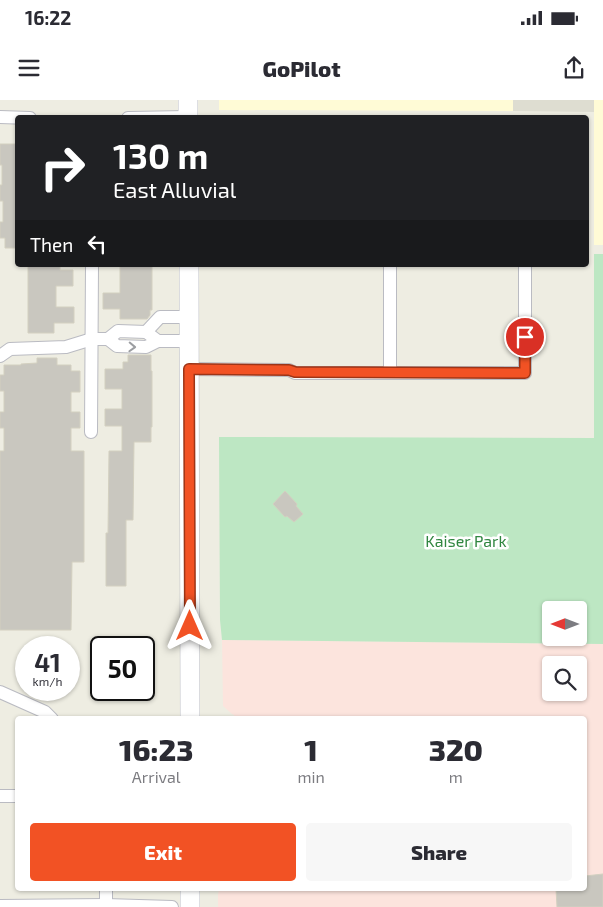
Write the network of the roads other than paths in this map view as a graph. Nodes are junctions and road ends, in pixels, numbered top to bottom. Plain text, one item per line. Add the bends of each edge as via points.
1 (188, 100) edge
2 (188, 115) edge
3 (0, 117) edge
4 (15, 118) edge
5 (92, 267) edge
6 (189, 267) edge
7 (390, 267) edge
8 (525, 267) edge
9 (189, 317) junction
10 (146, 332) junction
11 (92, 339) junction
12 (108, 339) junction
13 (158, 341) junction
14 (189, 341) junction
15 (0, 356) edge
16 (189, 369) junction
17 (390, 373) junction
18 (91, 432) dead end
19 (0, 692) edge
20 (49, 716) edge
21 (190, 716) edge
22 (0, 796) edge
23 (15, 796) edge
24 (106, 891) edge
25 (190, 891) edge
26 (106, 904) junction
27 (3, 906) edge
28 (172, 907) edge
29 (190, 907) edge

1 - 2 main road
3 - 4 street
5 - 11 street
6 - 9 main road
7 - 17 street
8 - 17 street via 525,373
9 - 10 street via 160,318
9 - 14 main road
10 - 12 street via 118,331
10 - 13 street
11 - 12 street
11 - 15 street via 66,347 10,349
11 - 18 street
12 -> 13 street via 117,346 146,347
13 - 14 street
14 - 16 main road
16 - 17 street
16 - 21 main road
19 - 20 street
22 - 23 street
24 - 26 street
25 - 29 main road
26 - 27 street
26 - 28 street

